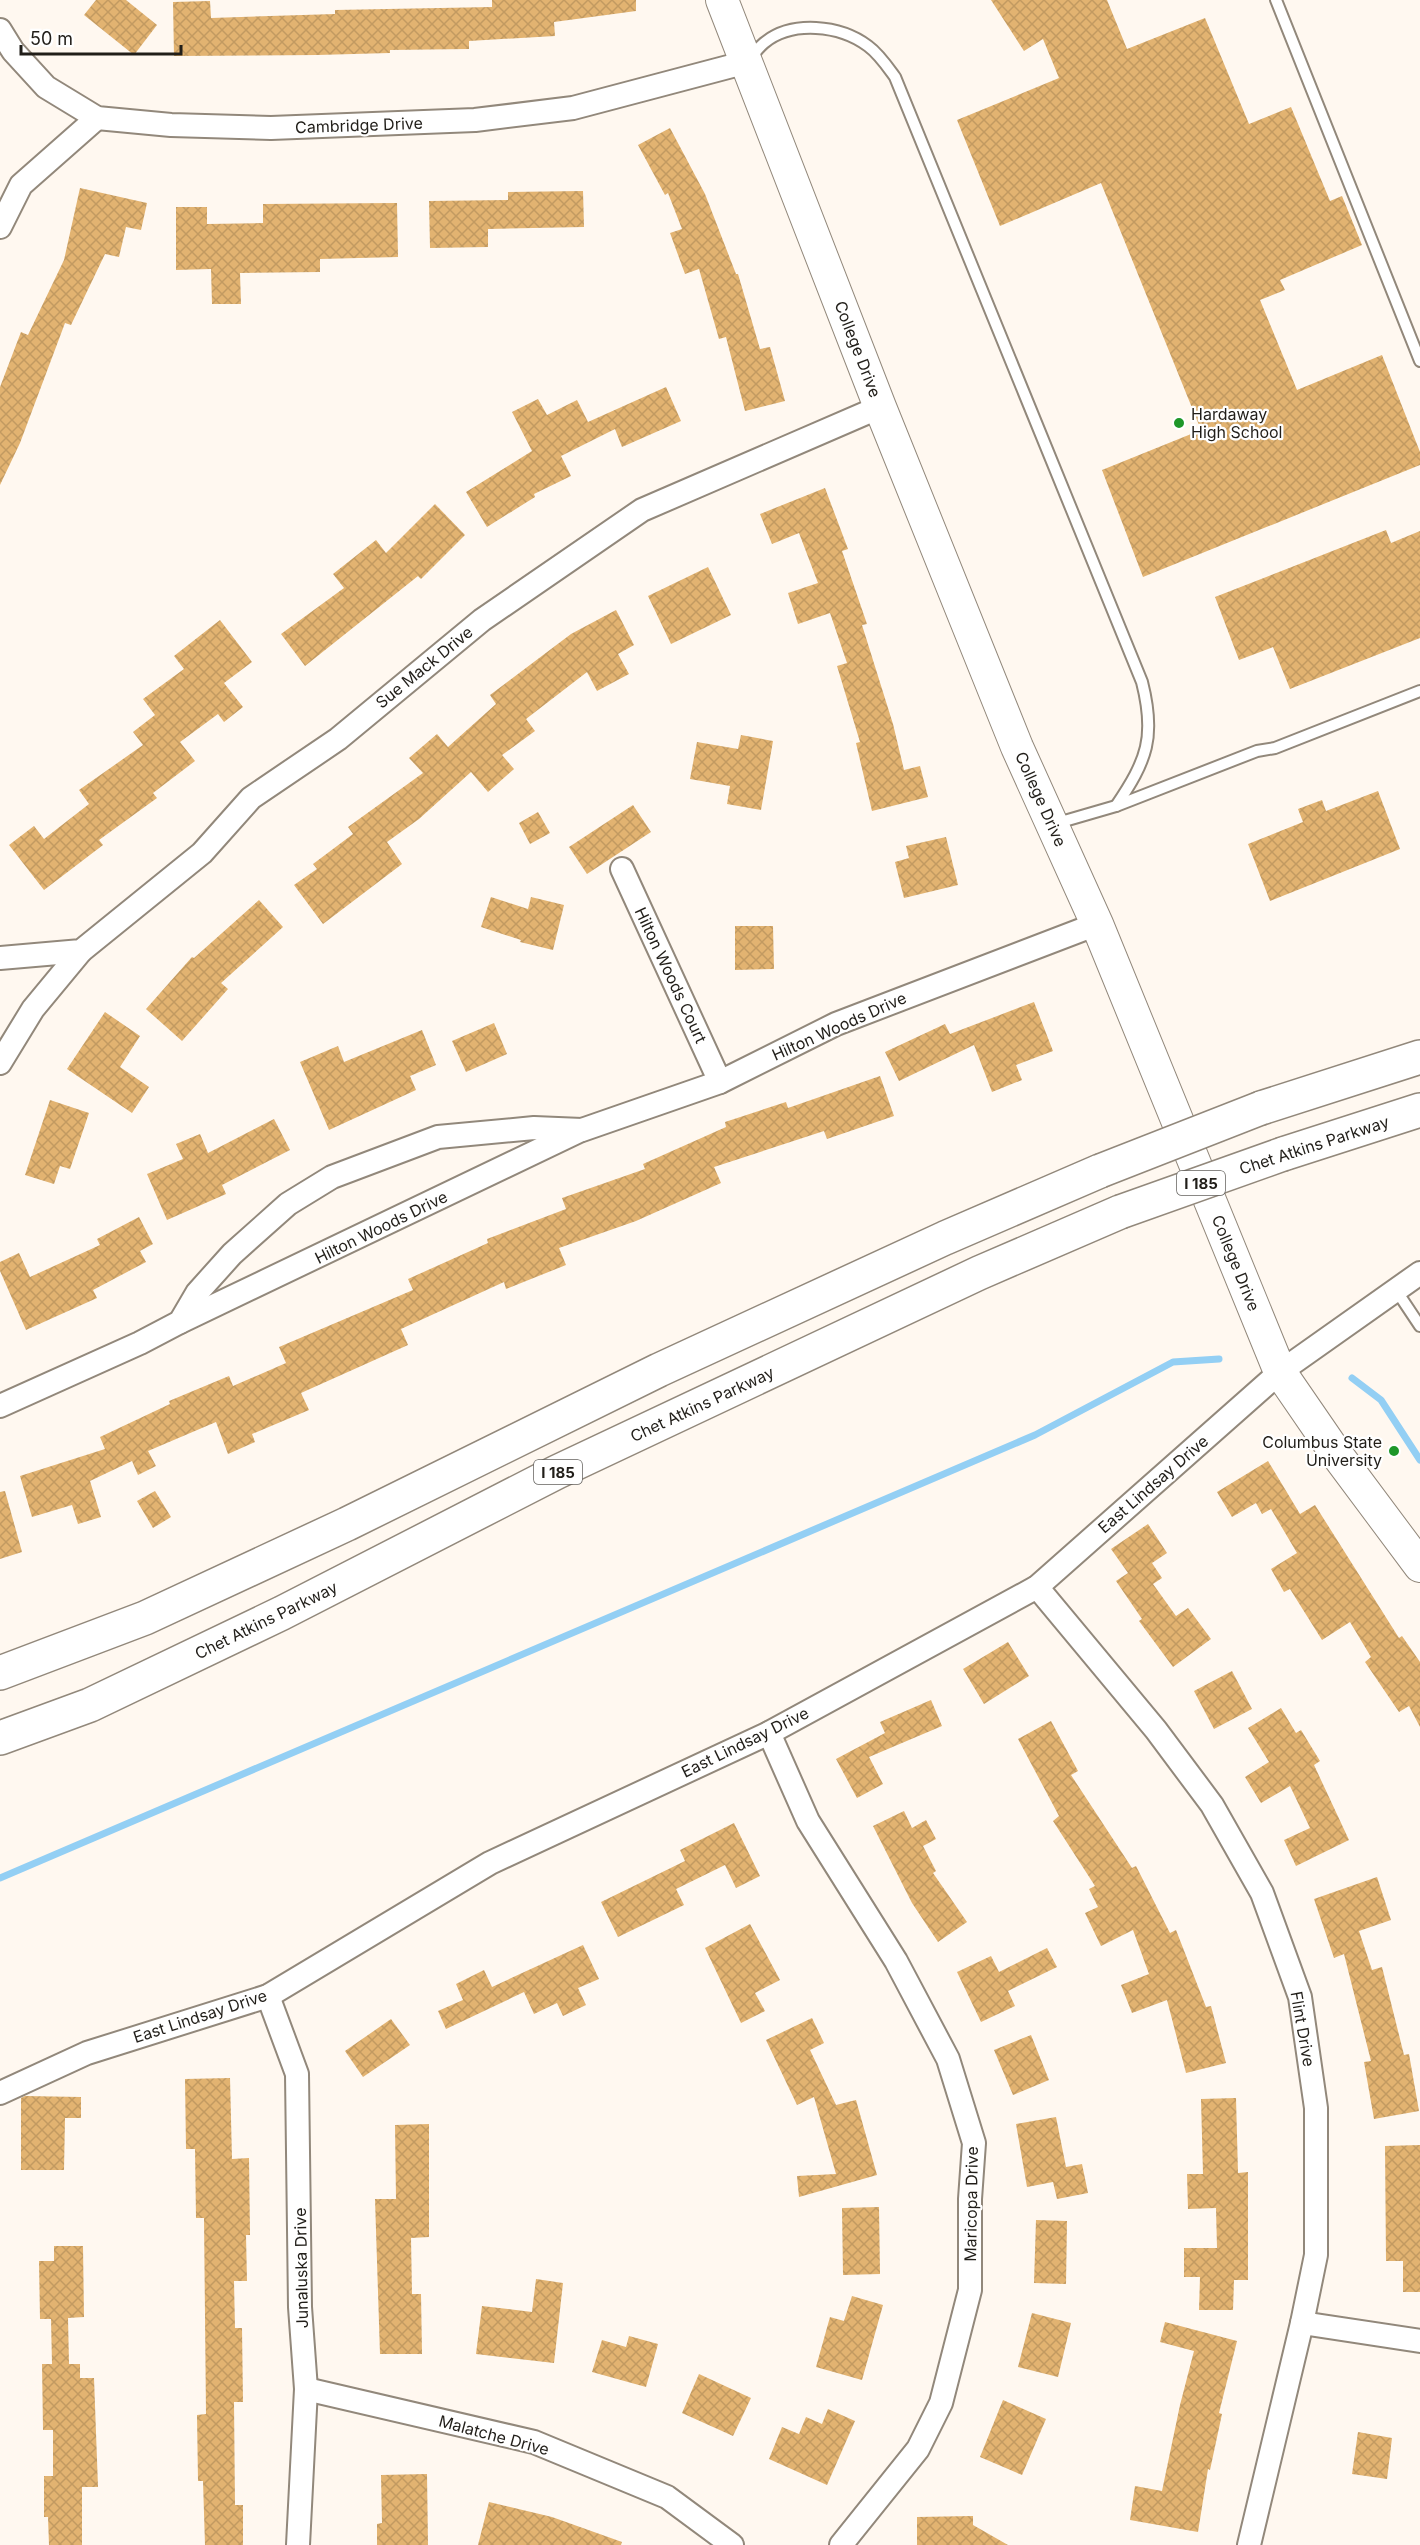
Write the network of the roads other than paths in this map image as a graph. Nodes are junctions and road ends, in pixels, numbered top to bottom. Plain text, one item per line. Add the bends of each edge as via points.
1 (722, 0) edge
2 (1276, 0) edge
3 (0, 30) edge
4 (747, 62) junction
5 (97, 118) junction
6 (0, 227) edge
7 (1420, 361) edge
8 (880, 407) junction
9 (1420, 691) edge
10 (1116, 806) junction
11 (1052, 825) junction
12 (622, 869) dead end
13 (1097, 924) junction
14 (81, 951) junction
15 (0, 958) edge
16 (1420, 1057) edge
17 (0, 1063) edge
18 (720, 1082) junction
19 (1420, 1110) edge
20 (582, 1130) junction
21 (1420, 1273) edge
22 (1396, 1290) junction
23 (180, 1322) junction
24 (1420, 1326) edge
25 (1280, 1372) junction
26 (0, 1406) edge
27 (1420, 1566) edge
28 (1037, 1587) junction
29 (0, 1673) edge
30 (770, 1733) junction
31 (0, 1737) edge
32 (268, 1996) junction
33 (0, 2092) edge
34 (1302, 2322) junction
35 (1420, 2341) edge
36 (306, 2389) junction
37 (298, 2545) edge
38 (732, 2545) edge
39 (841, 2545) edge
40 (1249, 2545) edge

1 - 4 street, College Drive
2 - 7 lane
3 - 5 street, Cambridge Drive via 13,51 46,87
4 - 5 street, Cambridge Drive via 573,108 475,120 272,128
4 - 8 street, College Drive
4 - 10 lane via 764,42 805,27 847,33 868,46 895,77 1142,682 1149,710 1148,739 1138,774
5 - 6 street via 21,185
8 - 11 street, College Drive
8 - 14 street, Sue Mack Drive via 642,510 482,620 338,739 251,798 202,853
9 - 10 lane
10 - 11 lane
11 - 13 street, College Drive
12 - 18 street, Hilton Woods Court
13 - 18 street, Hilton Woods Drive via 836,1024
13 - 25 street, College Drive
14 - 15 street
14 - 17 street, Sue Mack Drive via 33,1009
16 - 29 highway, bridge via 1261,1108 945,1238 670,1365 347,1524 145,1618
18 - 20 street, Hilton Woods Drive
19 - 31 highway, Chet Atkins Parkway / I 185, bridge via 1120,1212 979,1273 557,1472 282,1613 90,1705
20 - 23 street, Hilton Woods Drive
20 - 23 street, Hilton Woods Drive via 534,1128 438,1137 332,1177 288,1203 232,1254 197,1293
21 - 22 street, East Lindsay Drive
22 - 24 lane
22 - 25 street, East Lindsay Drive
23 - 26 street, Hilton Woods Drive
25 - 27 street, College Drive
25 - 28 street, East Lindsay Drive
28 - 30 street, East Lindsay Drive
28 - 34 street, Flint Drive via 1156,1730 1212,1805 1262,1893 1300,1997 1316,2108 1316,2255
30 - 32 street, East Lindsay Drive via 490,1863
30 - 39 street, Maricopa Drive via 808,1821 896,1961 948,2059 974,2143 970,2289 941,2403 918,2449
32 - 33 street, East Lindsay Drive via 87,2053
32 - 36 street, Junaluska Drive via 297,2074 300,2307
34 - 35 street
34 - 40 street, Flint Drive
36 - 37 street, Junaluska Drive
36 - 38 street, Malatche Drive via 534,2442 667,2497

